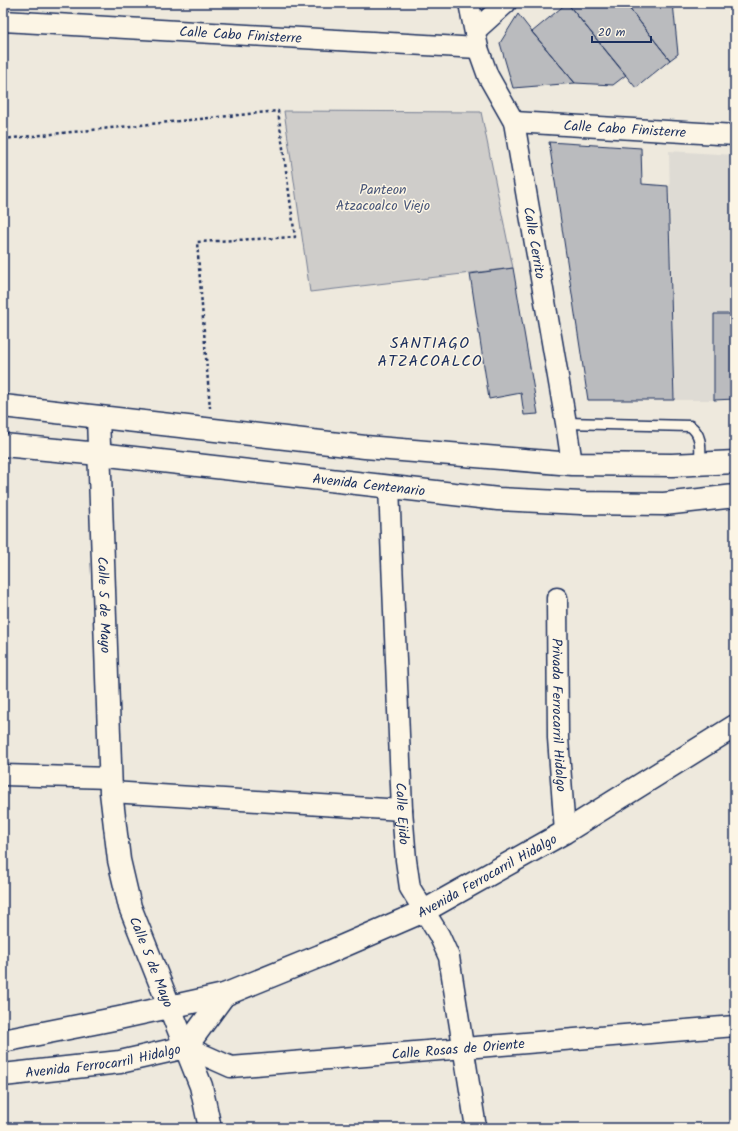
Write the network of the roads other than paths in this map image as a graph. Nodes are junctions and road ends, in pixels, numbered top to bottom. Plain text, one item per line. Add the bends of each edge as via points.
1 (469, 3) edge
2 (506, 3) edge
3 (3, 21) edge
4 (477, 39) junction
5 (514, 122) junction
6 (735, 135) edge
7 (3, 406) edge
8 (98, 417) junction
9 (566, 423) junction
10 (3, 445) edge
11 (99, 454) junction
12 (735, 462) edge
13 (700, 463) junction
14 (572, 464) junction
15 (389, 486) junction
16 (735, 496) edge
17 (558, 598) dead end
18 (734, 729) edge
19 (3, 775) edge
20 (111, 785) junction
21 (402, 810) junction
22 (565, 832) junction
23 (424, 910) junction
24 (224, 995) junction
25 (169, 1007) junction
26 (735, 1026) edge
27 (3, 1041) edge
28 (186, 1047) junction
29 (464, 1049) junction
30 (3, 1075) edge
31 (210, 1128) edge
32 (476, 1128) edge

1 - 4 street, Calle Cerrito
2 - 4 street
3 - 4 street, Calle Cabo Finisterre
4 - 5 street, Calle Cerrito via 488,76
5 - 6 street, Calle Cabo Finisterre
5 - 9 street, Calle Cerrito
7 - 8 street
8 - 11 street, Calle 5 de Mayo
8 - 14 street via 365,447
9 - 13 lane via 690,426 698,434
9 - 14 street, Calle Cerrito
10 - 11 street, Avenida Centenario
11 - 15 street, Avenida Centenario
11 - 20 street, Calle 5 de Mayo
12 - 13 street
13 - 14 street
15 - 16 street, Avenida Centenario via 498,499 581,503 664,504
15 - 21 street, Calle Ejido
17 - 22 street, Privada Ferrocarril Hidalgo via 558,738
18 - 22 street, Avenida Ferrocarril Hidalgo
19 - 20 street
20 - 21 street
20 - 25 street, Calle 5 de Mayo via 119,860 130,907
21 - 23 street, Calle Ejido via 410,888
22 - 23 street, Avenida Ferrocarril Hidalgo
23 - 24 street, Avenida Ferrocarril Hidalgo
23 - 29 street, Calle Ejido via 449,957
24 - 25 street, Avenida Ferrocarril Hidalgo
24 - 28 street, Avenida Ferrocarril Hidalgo
25 - 27 street, Avenida Ferrocarril Hidalgo
25 - 28 street, Calle 5 de Mayo
26 - 29 street, Calle Rosas de Oriente
28 - 29 street, Calle Rosas de Oriente via 232,1067
28 - 30 street, Avenida Ferrocarril Hidalgo via 120,1062
28 - 31 street, Calle 5 de Mayo via 201,1086
29 - 32 street, Calle Ejido

